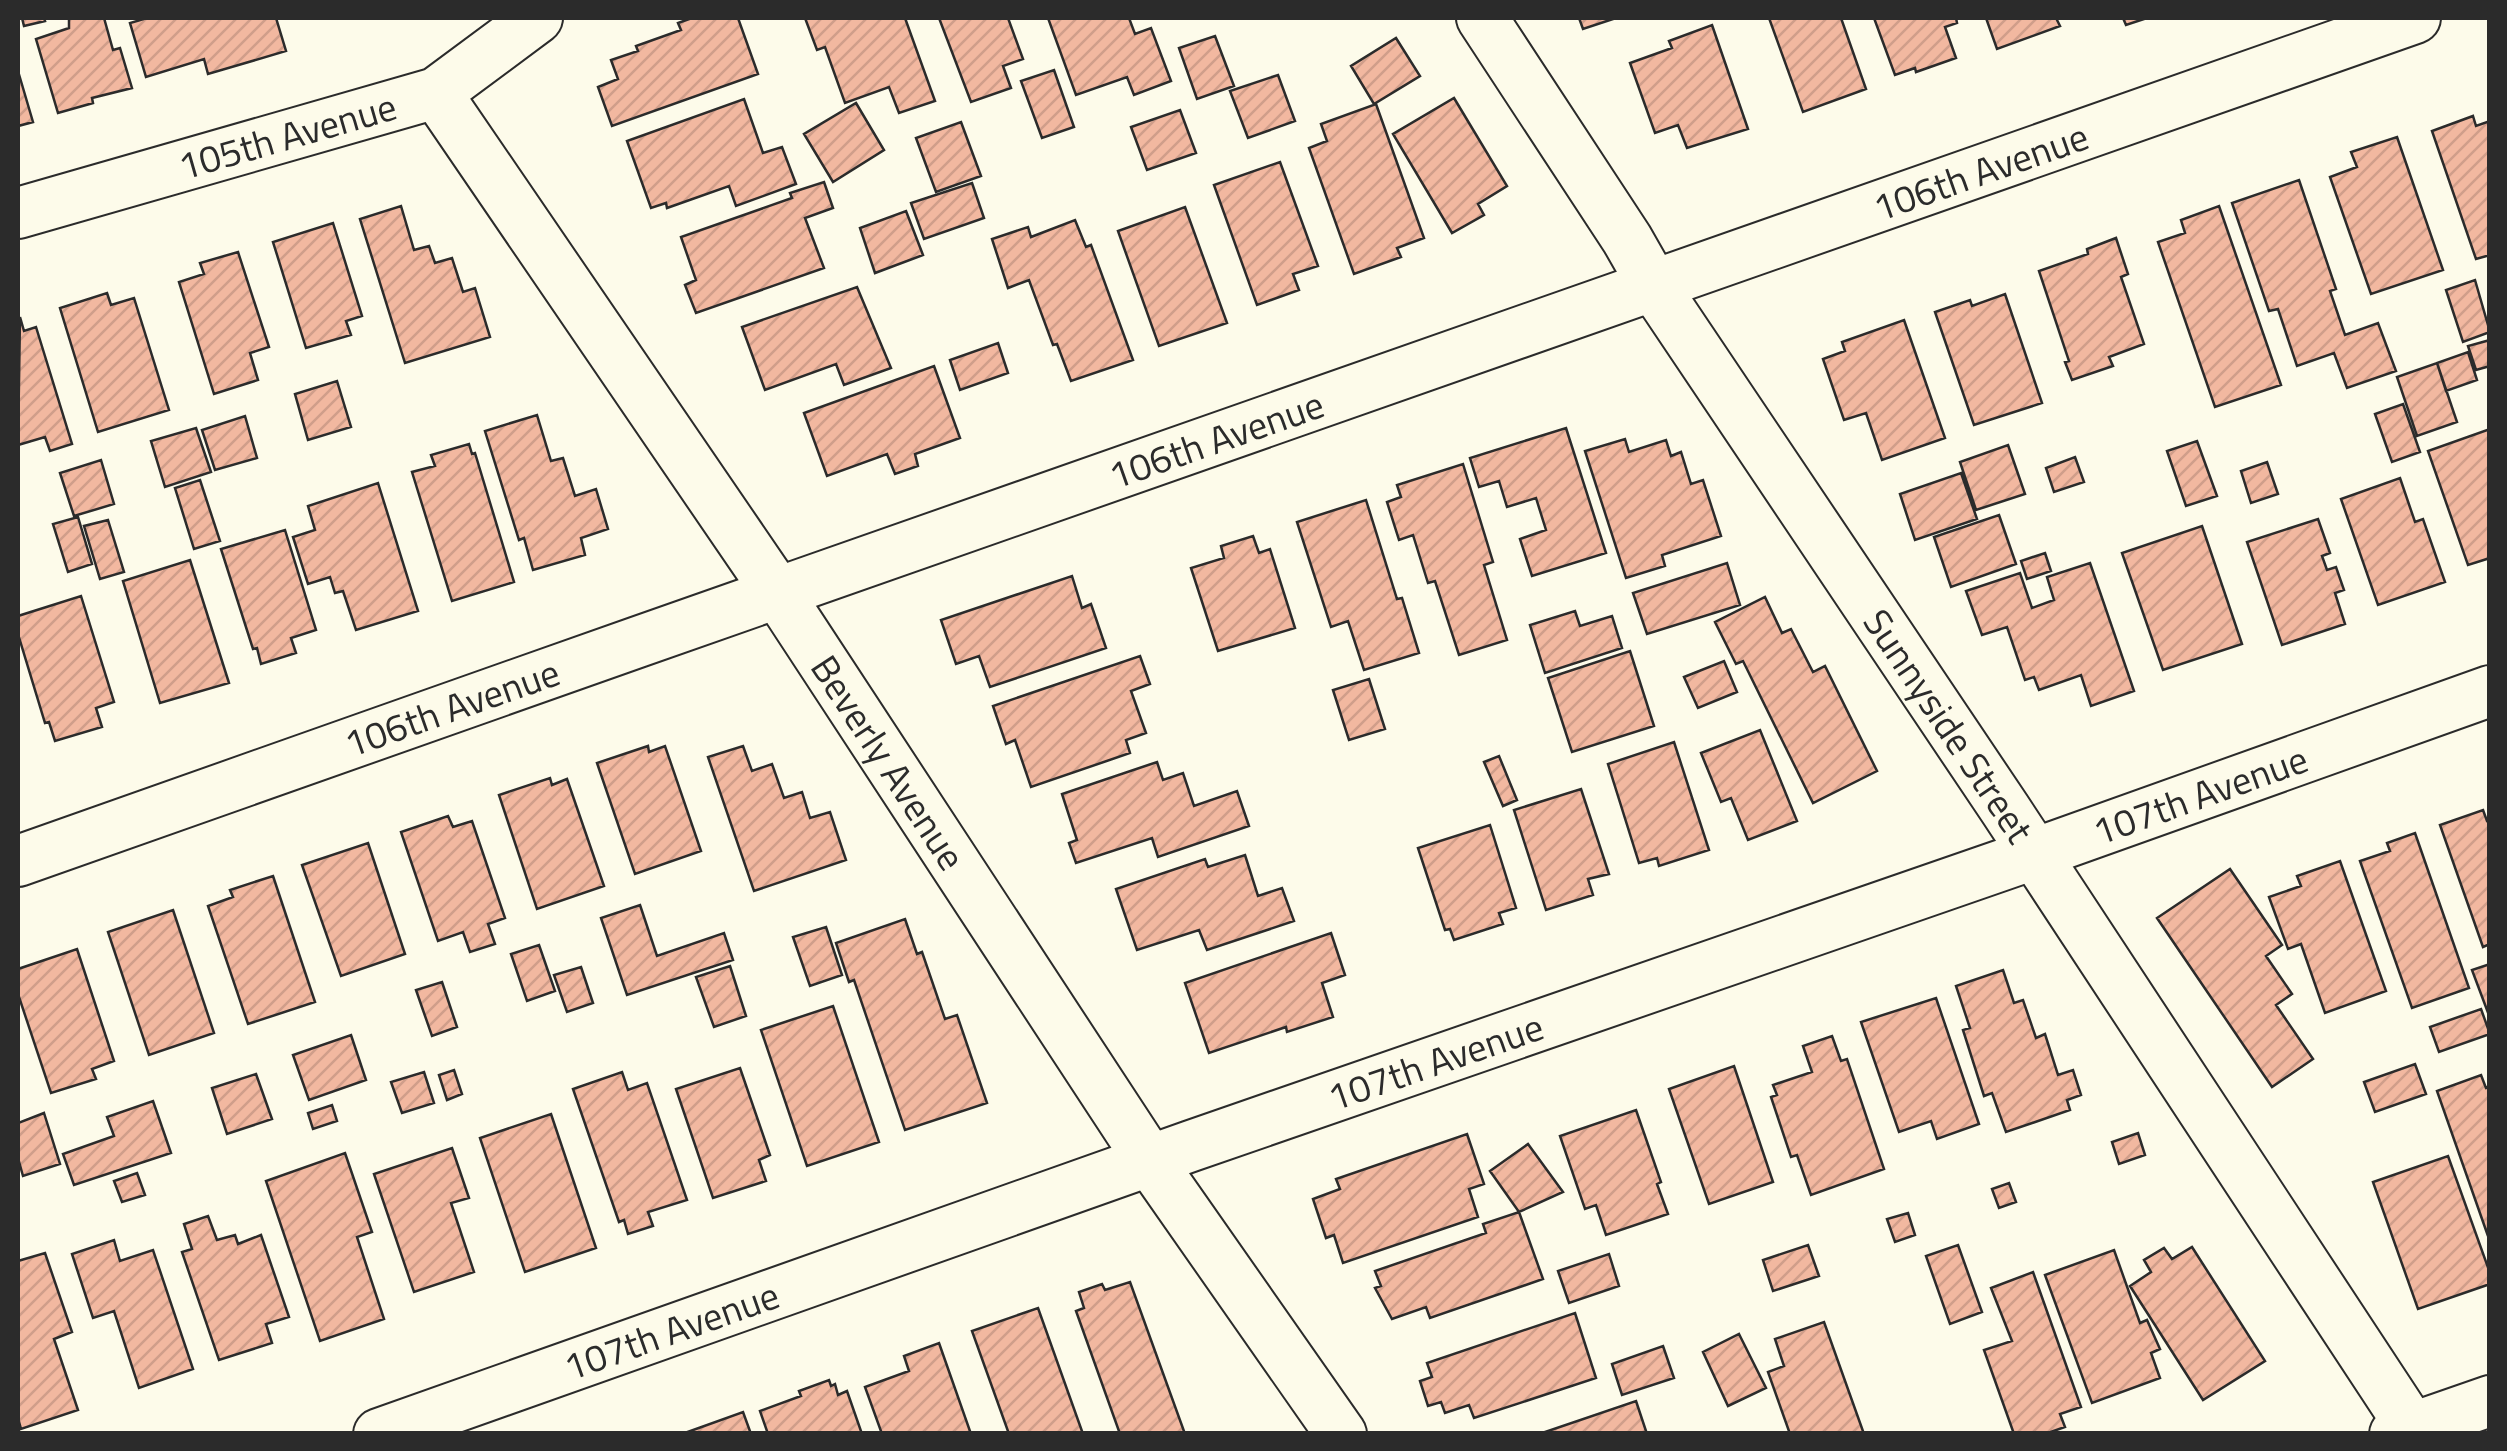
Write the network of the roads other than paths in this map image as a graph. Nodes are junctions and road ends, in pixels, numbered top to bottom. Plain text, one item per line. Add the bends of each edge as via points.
1 (537, 18) edge
2 (1482, 18) edge
3 (2415, 18) edge
4 (436, 93) junction
5 (18, 214) edge
6 (1655, 288) junction
7 (777, 592) junction
8 (2490, 690) edge
9 (2034, 854) junction
10 (18, 861) edge
11 (1150, 1161) junction
12 (2490, 1400) edge
13 (2408, 1432) edge
14 (379, 1434) edge
15 (1341, 1434) edge

1 - 4 street, 105th Avenue
2 - 6 street, Sunnyside Street
3 - 6 street, 106th Avenue
4 - 5 street, 105th Avenue
4 - 7 street, Beverly Avenue
6 - 7 street, 106th Avenue
6 - 9 street, Sunnyside Street
7 - 10 street, 106th Avenue
7 - 11 street, Beverly Avenue
8 - 9 street, 107th Avenue
9 - 11 street, 107th Avenue
9 - 13 street, Sunnyside Street
11 - 14 street, 107th Avenue
11 - 15 street, Beverly Avenue
12 - 13 street

